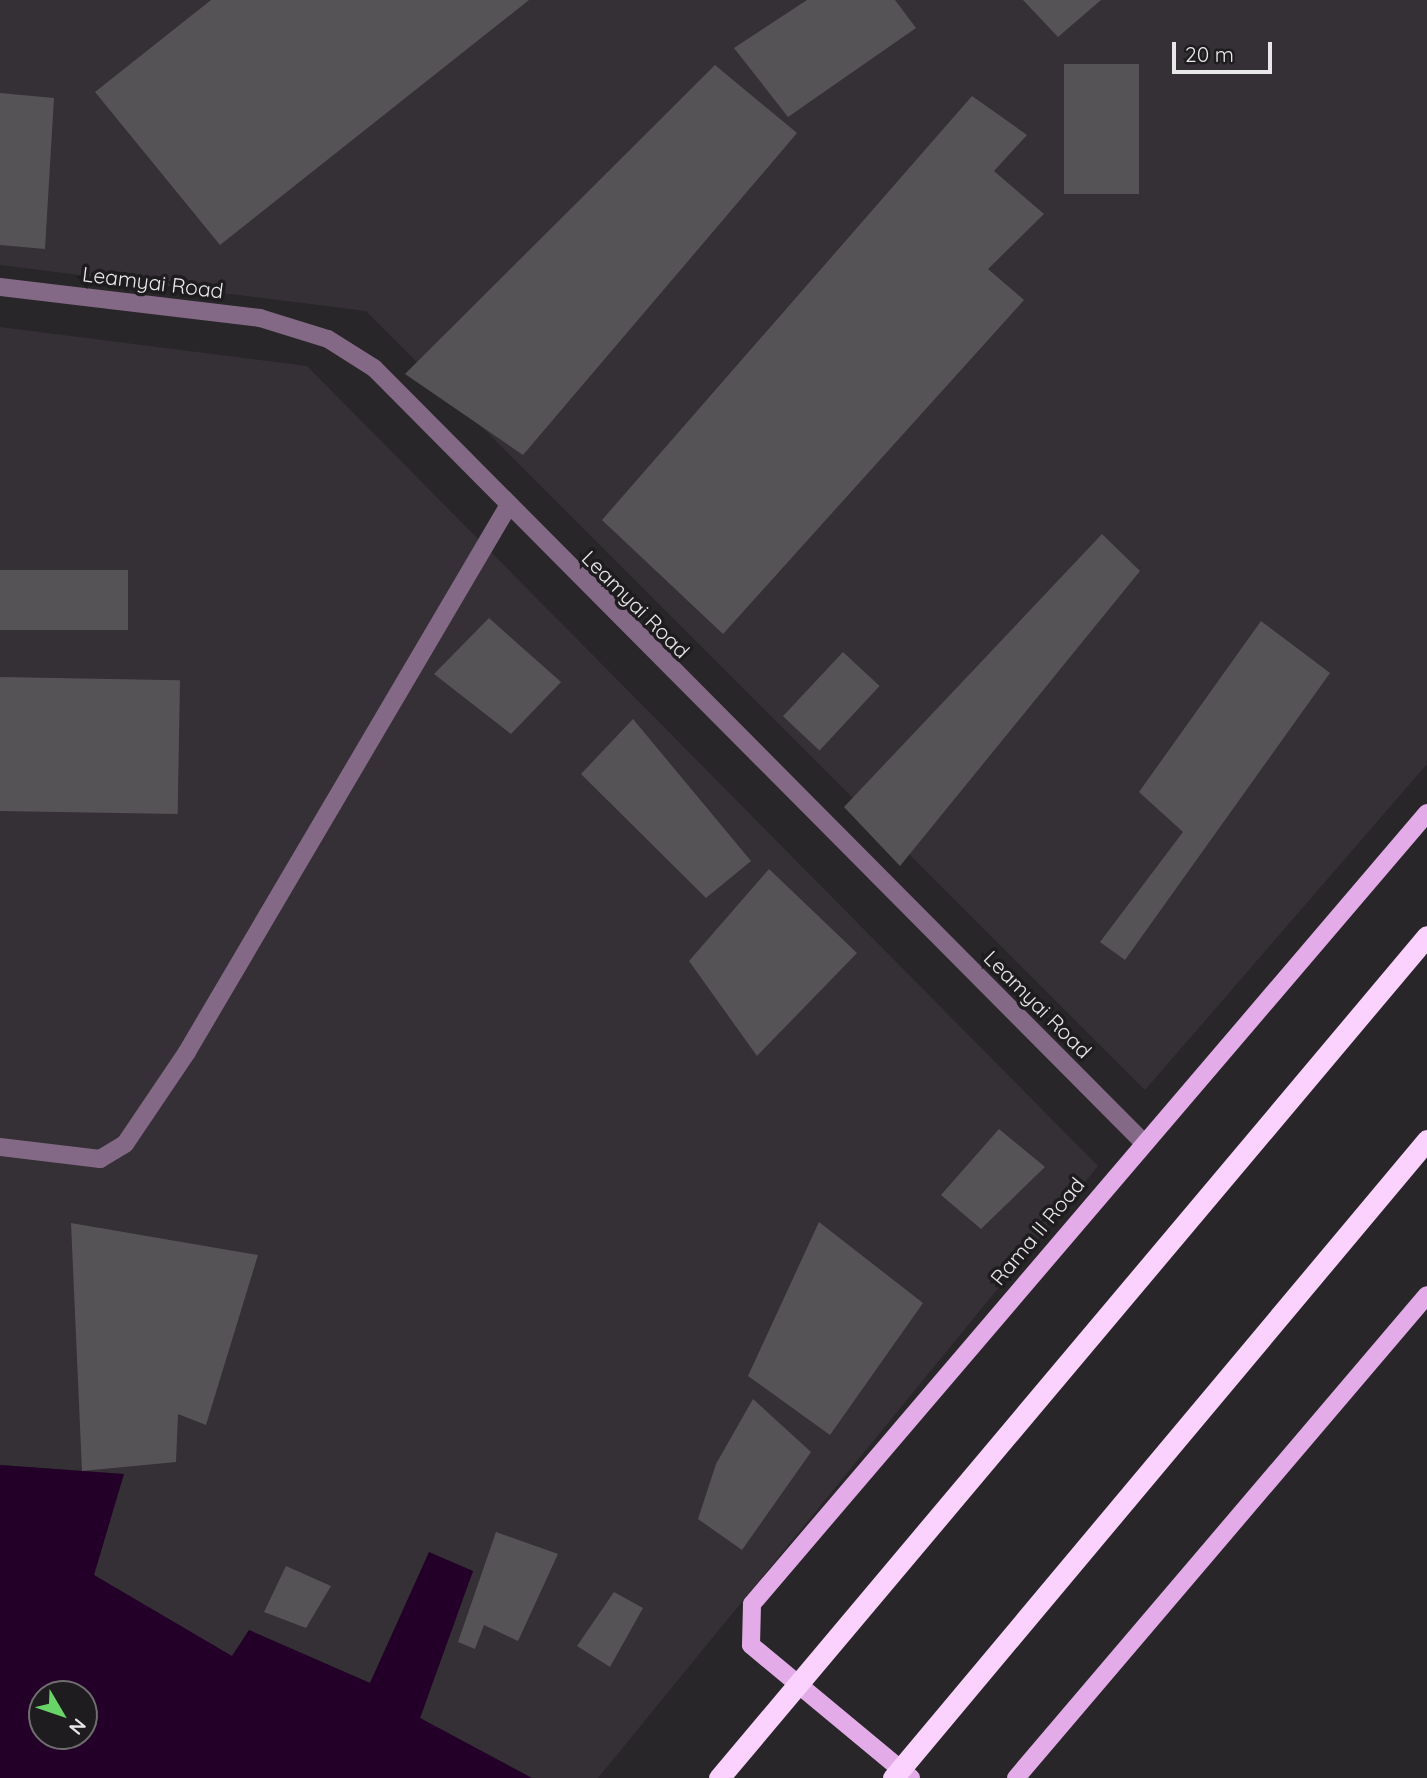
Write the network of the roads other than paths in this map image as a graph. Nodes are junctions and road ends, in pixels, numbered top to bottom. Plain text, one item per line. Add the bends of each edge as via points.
1 (0, 287) edge
2 (506, 508) junction
3 (1427, 813) edge
4 (1427, 936) edge
5 (1427, 1140) edge
6 (1144, 1143) junction
7 (0, 1147) edge
8 (1427, 1295) edge
9 (719, 1778) edge
10 (893, 1778) edge
11 (911, 1778) edge
12 (1016, 1778) edge

1 - 2 street, Leamyai Road via 260,318 328,339 374,368
2 - 6 street, Leamyai Road
2 - 7 street via 187,1052 125,1144 100,1158
3 - 6 main road, Rama II Road
4 - 9 highway, bridge
5 - 10 highway, bridge
6 - 11 main road, Rama II Road via 752,1604 751,1645
8 - 12 main road

